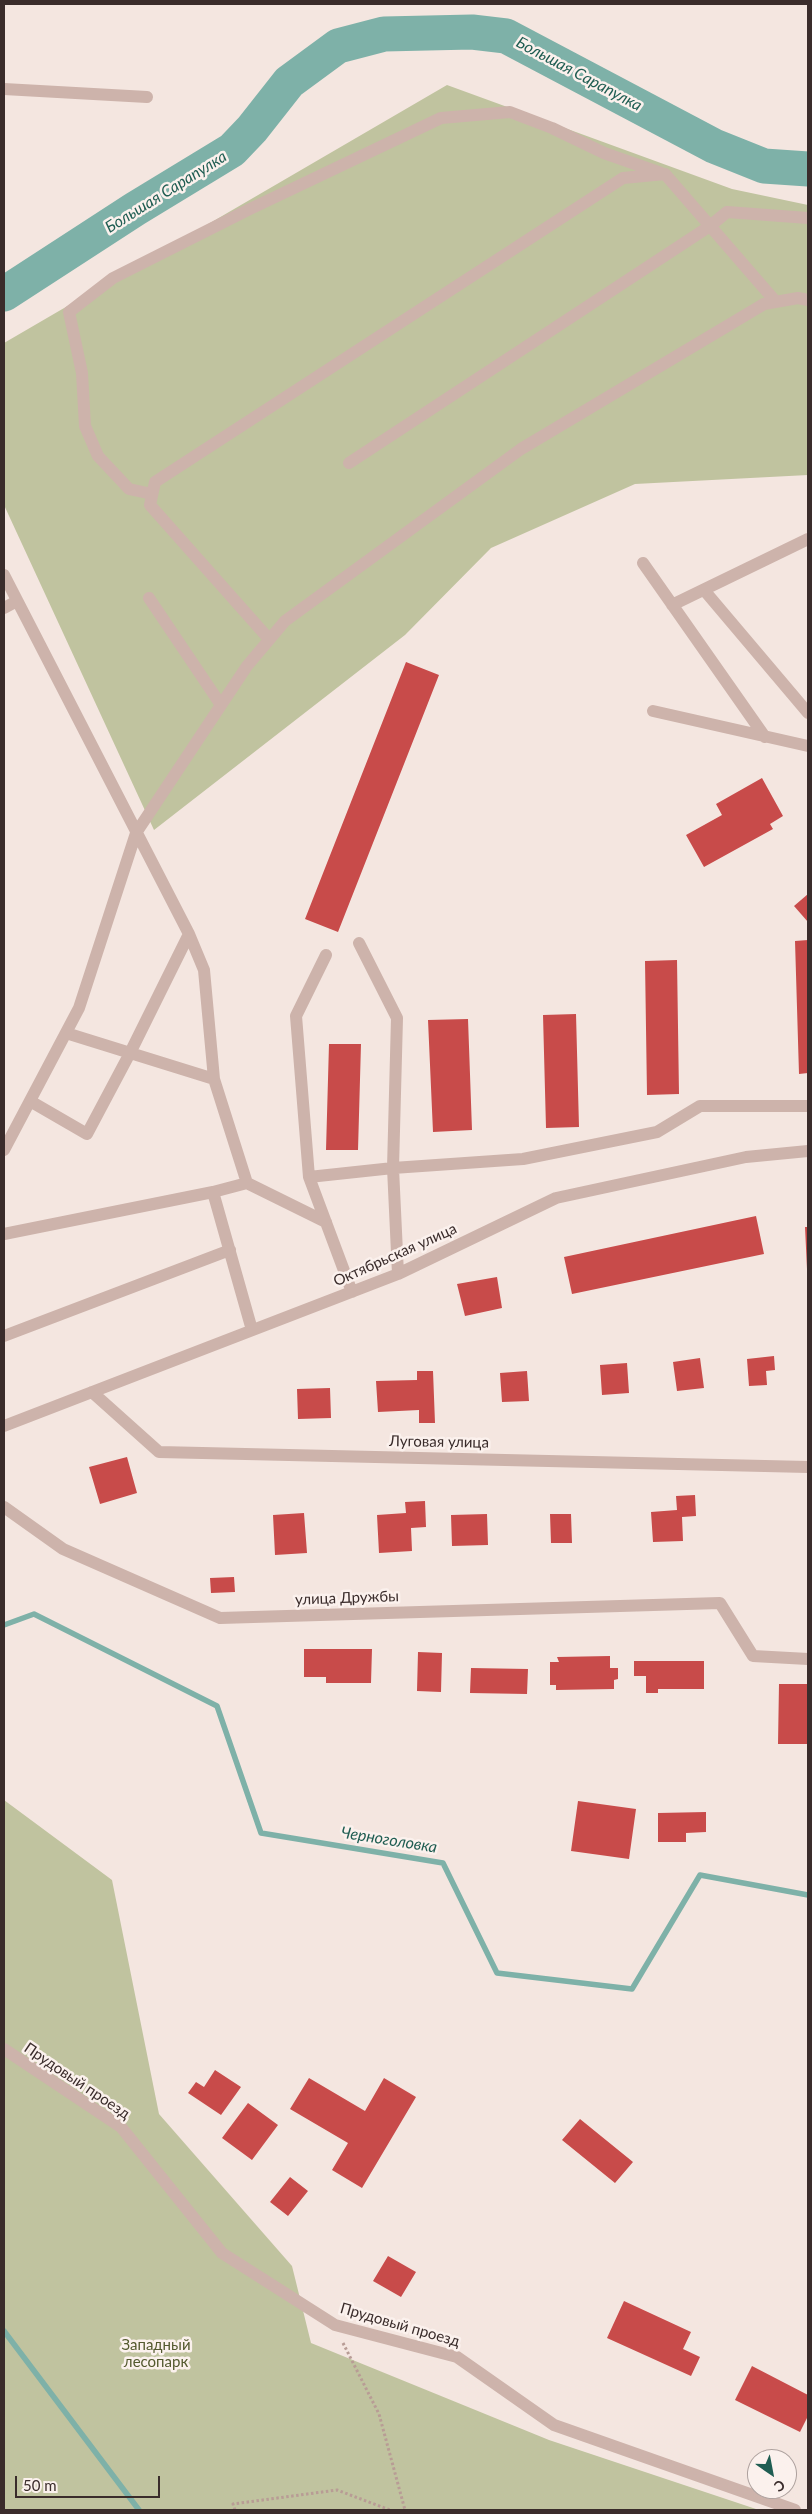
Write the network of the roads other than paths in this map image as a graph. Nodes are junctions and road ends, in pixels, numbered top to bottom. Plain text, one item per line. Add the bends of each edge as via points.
1 (4, 89) edge
2 (147, 97) dead end
3 (665, 174) junction
4 (808, 218) edge
5 (710, 226) junction
6 (808, 300) edge
7 (776, 302) junction
8 (349, 463) dead end
9 (152, 494) junction
10 (808, 539) edge
11 (643, 563) dead end
12 (4, 575) edge
13 (704, 590) junction
14 (150, 598) dead end
15 (17, 601) junction
16 (672, 605) junction
17 (4, 608) edge
18 (269, 639) junction
19 (220, 705) junction
20 (653, 711) dead end
21 (808, 713) edge
22 (765, 736) junction
23 (808, 746) edge
24 (136, 833) junction
25 (188, 934) junction
26 (359, 943) dead end
27 (326, 954) dead end
28 (66, 1033) junction
29 (130, 1053) junction
30 (214, 1079) junction
31 (30, 1101) junction
32 (808, 1106) edge
33 (5, 1145) edge
34 (808, 1151) edge
35 (393, 1168) junction
36 (309, 1177) junction
37 (247, 1183) junction
38 (213, 1192) junction
39 (326, 1222) junction
40 (4, 1234) edge
41 (230, 1250) junction
42 (398, 1274) junction
43 (352, 1292) junction
44 (252, 1330) junction
45 (4, 1336) edge
46 (92, 1392) junction
47 (4, 1426) edge
48 (808, 1467) edge
49 (4, 1507) edge
50 (808, 1659) edge
51 (4, 2049) edge
52 (795, 2510) edge

1 - 2 street
3 - 5 street
3 - 9 street via 623,178 155,482
3 - 9 street via 604,153 510,112 440,118 113,278 69,312 82,373 85,426 98,456 129,489
4 - 5 street via 727,212
5 - 7 street
5 - 8 street
6 - 7 street via 798,298
7 - 18 street via 764,304 521,450 285,621
9 - 18 street via 150,505
10 - 13 street
11 - 16 street
12 - 15 street
13 - 16 street
13 - 21 street
14 - 19 street
15 - 17 street
15 - 24 street
16 - 22 street
18 - 19 street
19 - 24 street
20 - 22 street
22 - 23 street
24 - 25 street
24 - 28 street via 79,1008
25 - 29 street
25 - 30 street via 204,970
26 - 35 street via 397,1018
27 - 36 street via 296,1016
28 - 29 street
28 - 31 street
29 - 30 street
29 - 31 street via 87,1134
30 - 37 street
31 - 33 street
32 - 35 street via 700,1106 657,1132 523,1160
34 - 42 street, Октябрьская улица via 746,1157 556,1198
35 - 36 street
35 - 42 street
36 - 39 street
37 - 38 street
37 - 39 street
38 - 40 street
38 - 41 street
39 - 43 street
41 - 44 street
41 - 45 street
42 - 43 street, Октябрьская улица
43 - 44 street, Октябрьская улица
44 - 46 street, Октябрьская улица
46 - 47 street, Октябрьская улица
46 - 48 street, Луговая улица via 159,1452
49 - 50 street, улица Дружбы via 63,1549 220,1618 720,1603 753,1656
51 - 52 street, Прудовый проезд via 121,2128 222,2253 334,2325 457,2357 554,2425

